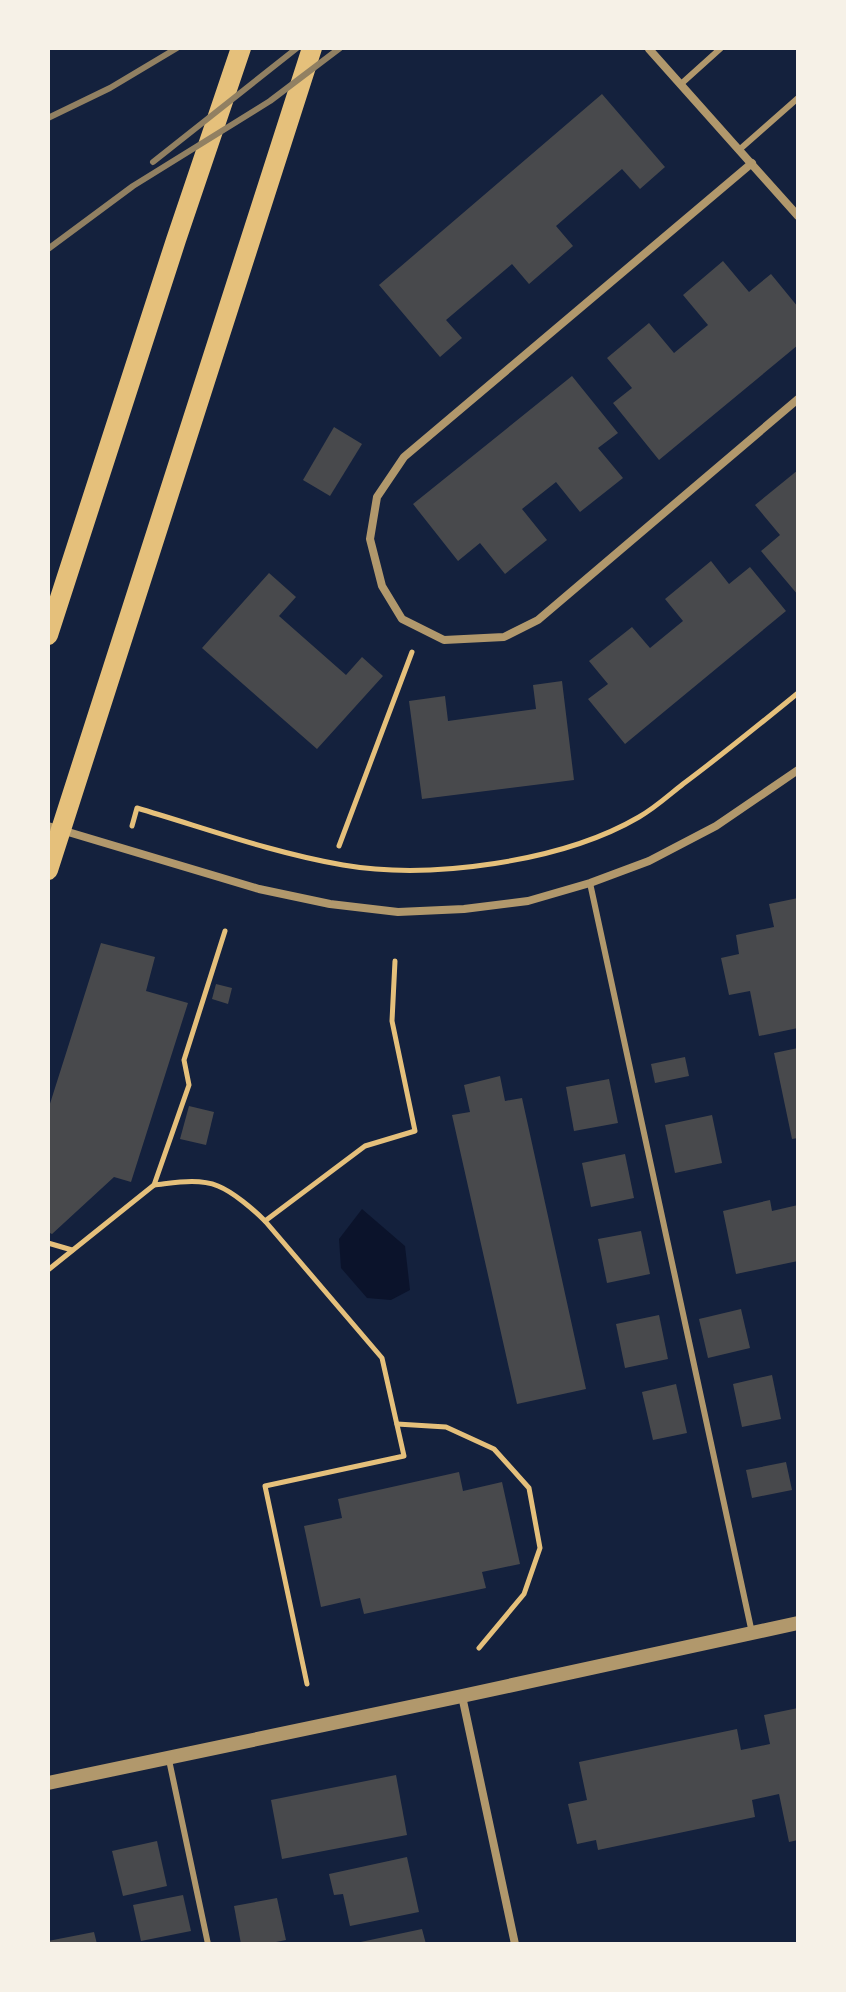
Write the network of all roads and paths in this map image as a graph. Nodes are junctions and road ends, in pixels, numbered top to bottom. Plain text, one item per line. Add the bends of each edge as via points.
1 (241, 48) edge
2 (312, 48) edge
3 (721, 48) edge
4 (649, 49) edge
5 (681, 84) junction
6 (798, 98) edge
7 (739, 150) junction
8 (752, 163) junction
9 (796, 211) edge
10 (798, 399) edge
11 (421, 628) junction
12 (48, 635) edge
13 (798, 693) edge
14 (798, 770) edge
15 (137, 808) dead end
16 (54, 828) edge
17 (339, 846) dead end
18 (48, 870) edge
19 (590, 883) junction
20 (225, 931) dead end
21 (395, 961) dead end
22 (154, 1185) junction
23 (265, 1221) junction
24 (48, 1243) edge
25 (72, 1250) junction
26 (48, 1270) edge
27 (397, 1424) junction
28 (798, 1623) edge
29 (752, 1633) junction
30 (479, 1648) dead end
31 (307, 1684) dead end
32 (462, 1696) junction
33 (169, 1758) junction
34 (48, 1783) edge
35 (208, 1944) edge
36 (515, 1944) edge

1 - 12 main road
2 - 16 main road
3 - 5 lane
4 - 5 street
5 - 7 street
6 - 7 lane
7 - 8 street
8 - 9 street
8 - 11 street via 404,457 377,497 370,539 382,586 402,619
10 - 11 street via 538,620 504,637 444,640
11 - 17 path
13 - 15 path via 640,816 595,839 531,857 469,867 347,866
14 - 19 street via 716,826 649,861
16 - 18 main road
16 - 19 street via 259,889 398,912 528,901
19 - 29 lane
20 - 22 path via 184,1060 189,1085
21 - 23 path via 392,1021 415,1131 365,1146
22 - 23 path via 217,1185
22 - 25 path
23 - 27 path via 382,1358
24 - 25 path
25 - 26 path
27 - 30 path via 446,1427 494,1449 529,1488 540,1548 524,1594
27 - 31 path via 404,1456 265,1486
28 - 29 street
29 - 32 street
32 - 33 street
32 - 36 street
33 - 34 street
33 - 35 lane

